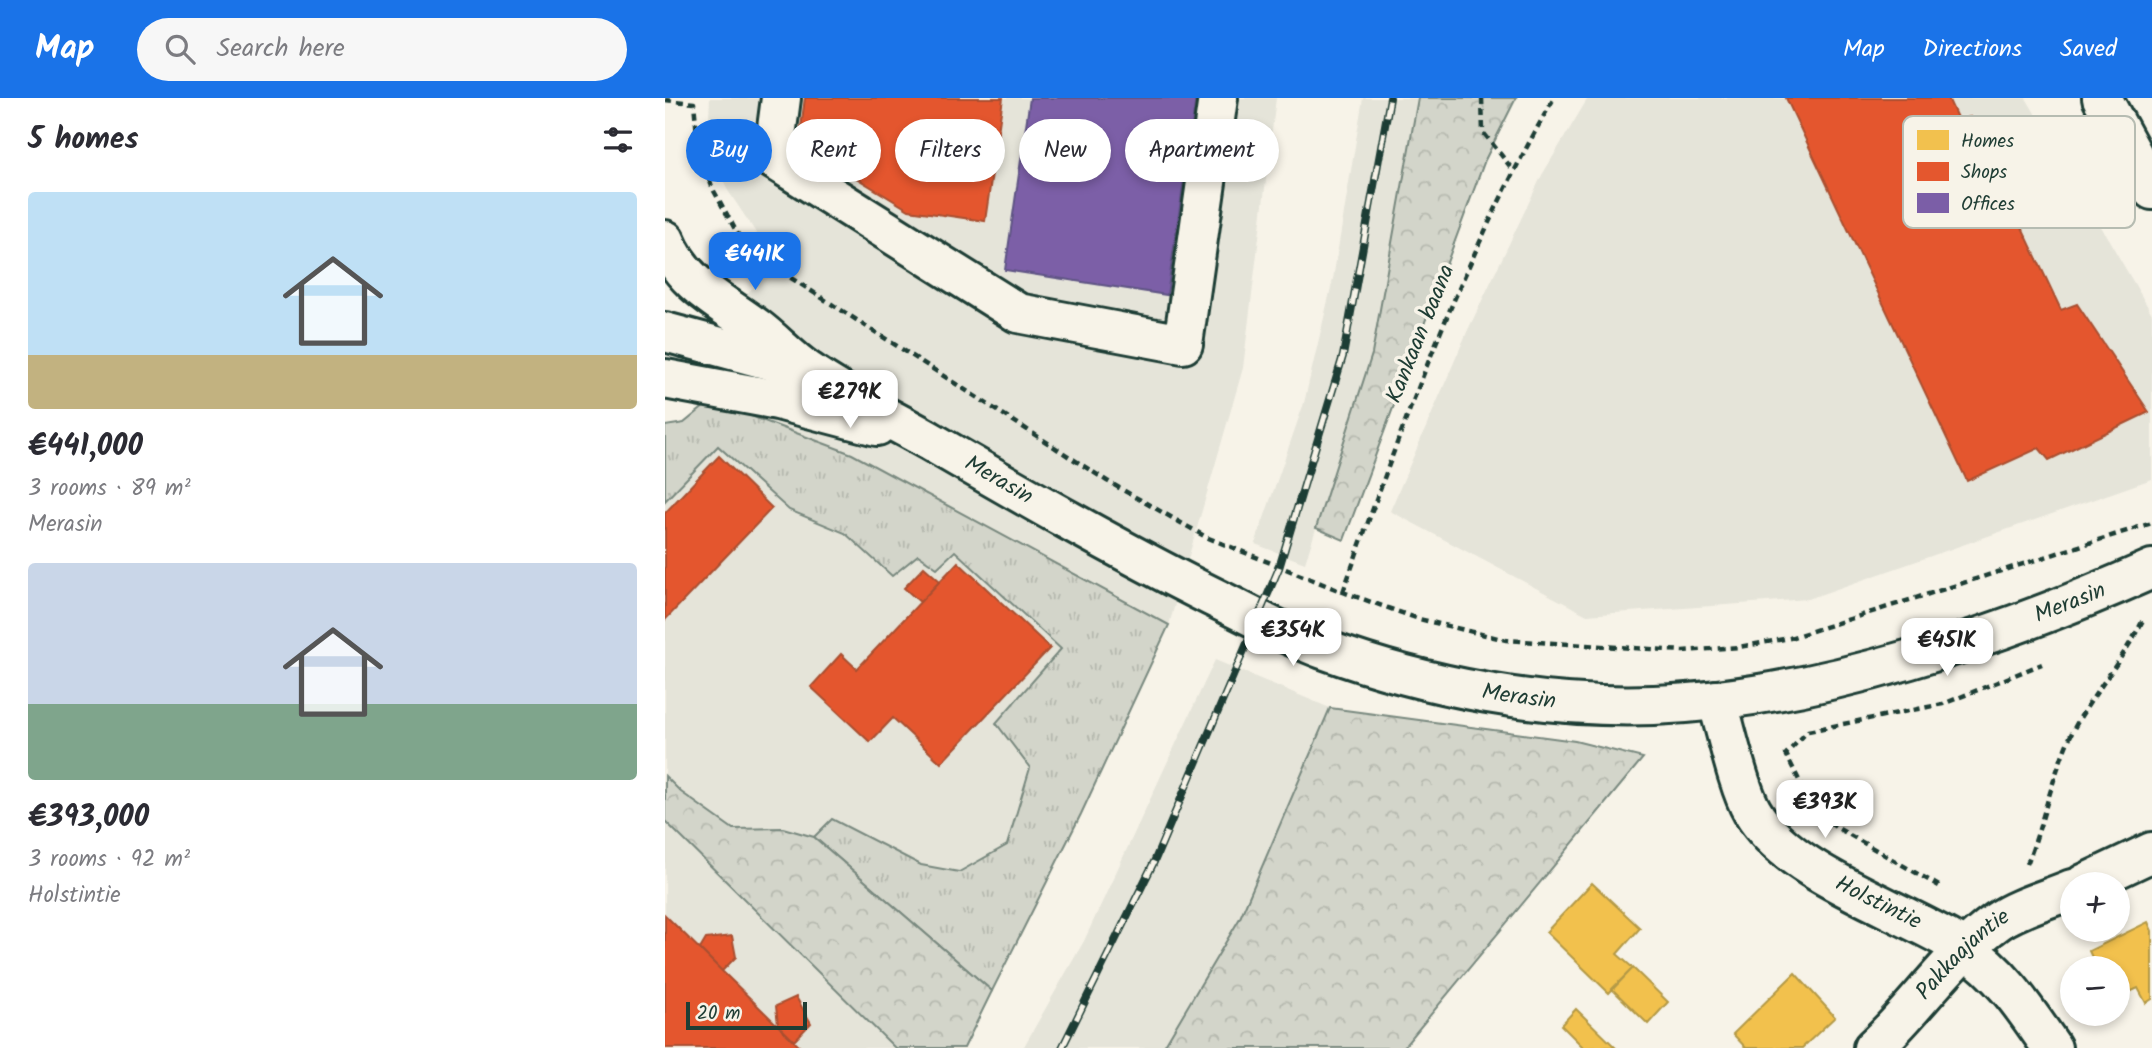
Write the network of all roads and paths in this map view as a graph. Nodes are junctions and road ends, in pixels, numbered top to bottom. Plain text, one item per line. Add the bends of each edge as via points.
1 (781, 98) edge
2 (1218, 98) edge
3 (1482, 98) edge
4 (1554, 98) edge
5 (2102, 98) edge
6 (665, 100) edge
7 (694, 100) edge
8 (2112, 116) edge
9 (2135, 159) edge
10 (1513, 170) junction
11 (2152, 190) edge
12 (665, 240) edge
13 (746, 248) junction
14 (708, 296) junction
15 (665, 332) edge
16 (808, 371) junction
17 (665, 379) edge
18 (923, 438) junction
19 (2152, 523) edge
20 (2152, 569) edge
21 (1343, 592) junction
22 (2148, 608) dead end
23 (2042, 664) dead end
24 (1717, 699) junction
25 (2152, 852) edge
26 (2110, 872) edge
27 (2060, 895) edge
28 (1985, 933) junction
29 (1873, 1048) edge
30 (2052, 1048) edge

1 - 2 main road via 773,159 1018,313 1183,344
3 - 10 path via 1483,132
4 - 10 path, Kankaan baana
5 - 8 main road
6 - 7 path
7 - 13 path via 699,155
9 - 11 main road
10 - 21 path, Kankaan baana via 1466,268
12 - 14 main road, Merasin via 686,278
13 - 14 path
13 - 21 path via 1107,481 1206,537
14 - 16 main road, Merasin via 758,329
15 - 16 main road, Merasin
16 - 18 main road, Merasin
17 - 18 main road, Merasin via 778,400
18 - 24 main road, Merasin via 1108,544 1320,648 1446,685 1518,697 1597,705
19 - 21 path via 1790,638 1739,647 1637,650 1506,640 1419,619
20 - 24 main road, Merasin via 2068,606 1938,649 1799,689
22 - 28 path via 2128,652 2083,712 2034,846
23 - 28 path via 1943,704 1808,731 1786,754 1809,800 1834,826 1928,878 1967,907
24 - 28 main road, Holstintie via 1751,810 1766,830 1812,868
25 - 26 main road
27 - 28 main road, Pakkaajantie
28 - 29 main road, Pakkaajantie
28 - 30 main road, Holstintie via 2008,985

